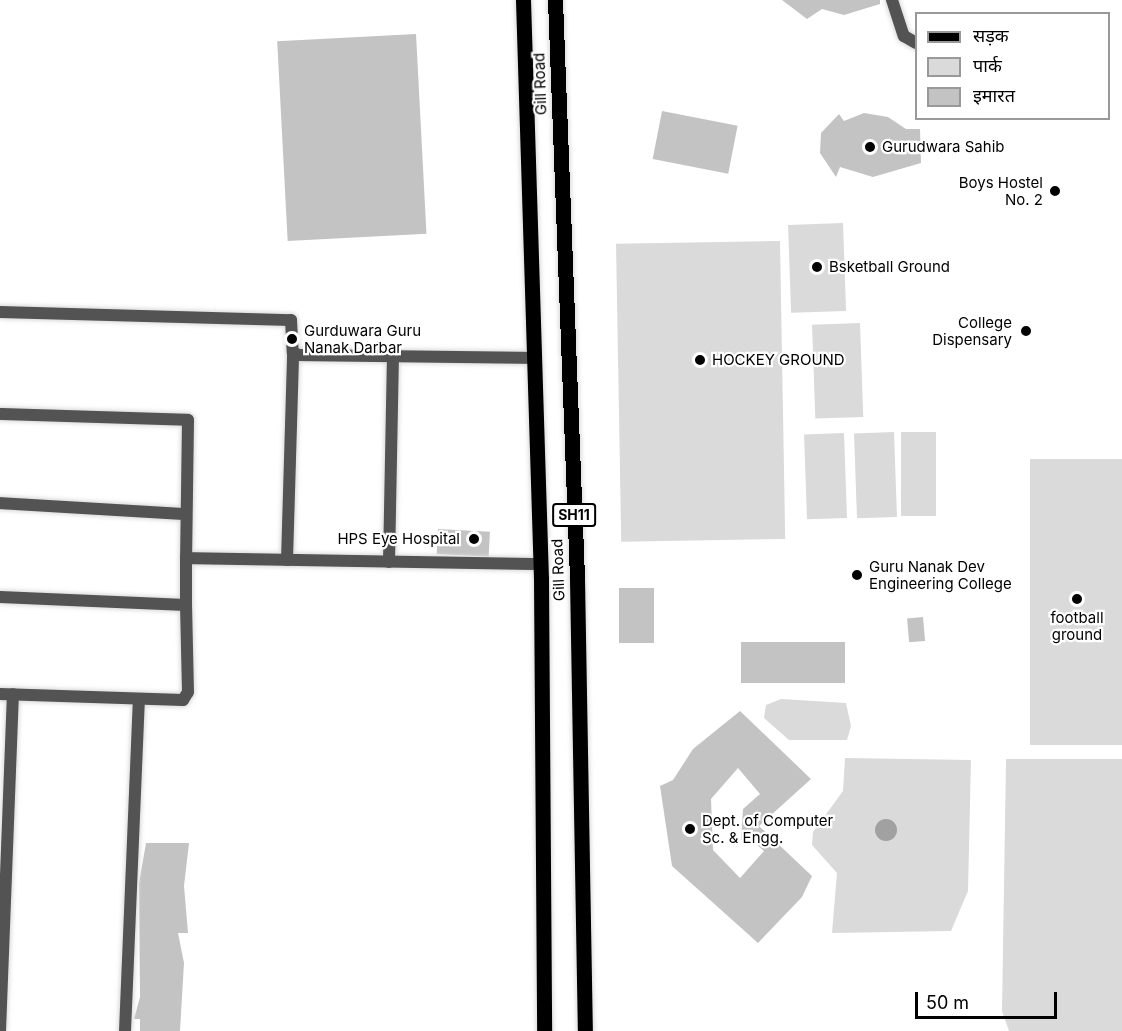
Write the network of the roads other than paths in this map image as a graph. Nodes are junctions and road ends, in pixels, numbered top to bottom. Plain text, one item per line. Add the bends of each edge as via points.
1 (523, 0) edge
2 (555, 0) edge
3 (892, 0) edge
4 (915, 42) edge
5 (0, 312) edge
6 (293, 353) junction
7 (393, 356) junction
8 (534, 358) junction
9 (0, 414) edge
10 (0, 503) edge
11 (186, 514) junction
12 (186, 558) junction
13 (287, 560) junction
14 (389, 562) junction
15 (541, 564) junction
16 (0, 597) edge
17 (186, 605) junction
18 (7, 694) edge
19 (139, 699) junction
20 (0, 1031) edge
21 (125, 1031) edge
22 (544, 1031) edge
23 (585, 1031) edge

1 - 8 main road, Gill Road / SH11
2 - 23 main road, Gill Road / SH11 via 577,579
3 - 4 street via 904,36
5 - 6 street via 291,320
6 - 7 street
6 - 13 street
7 - 8 street
7 - 14 street
8 - 15 main road, Gill Road / SH11
9 - 11 street via 188,420
10 - 11 street
11 - 12 street
12 - 13 street
12 - 17 street
13 - 14 street
14 - 15 street
15 - 22 main road, Gill Road / SH11
16 - 17 street
17 - 19 street via 187,698
18 - 19 street
18 - 20 street
19 - 21 street

